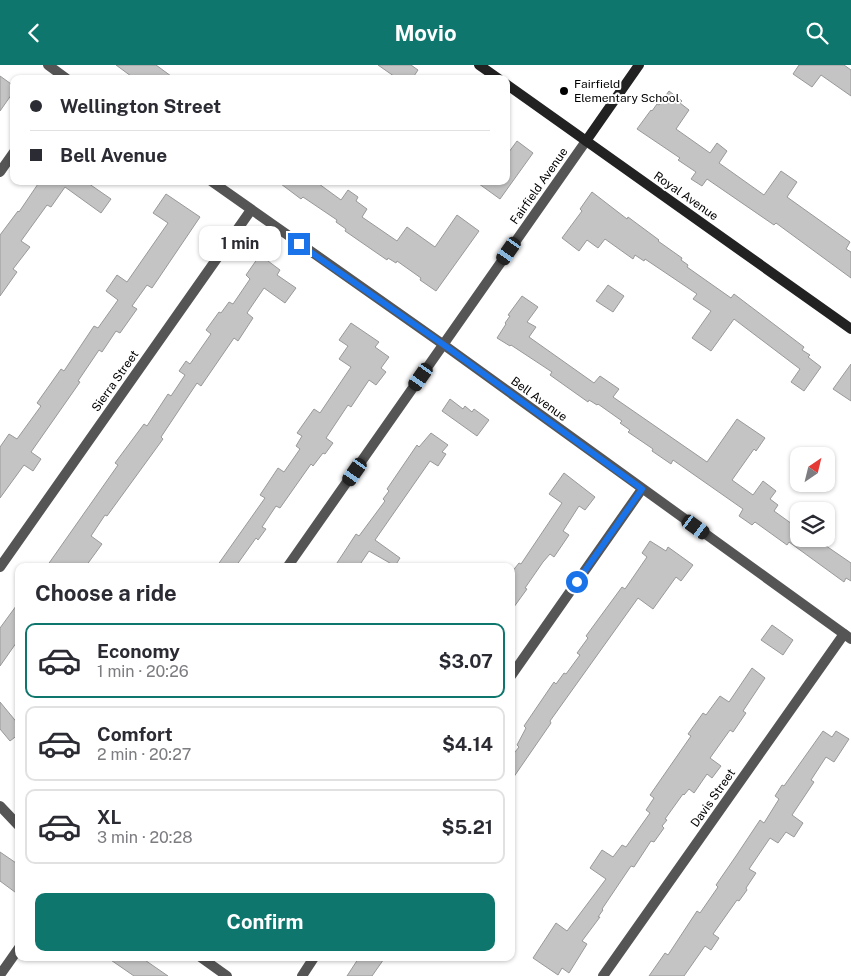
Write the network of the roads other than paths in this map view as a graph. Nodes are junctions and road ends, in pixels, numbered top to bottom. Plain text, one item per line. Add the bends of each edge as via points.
1 (48, 65) edge
2 (479, 65) edge
3 (639, 65) edge
4 (61, 75) edge
5 (493, 75) edge
6 (510, 87) edge
7 (586, 141) junction
8 (10, 158) edge
9 (0, 172) edge
10 (217, 185) edge
11 (251, 210) junction
12 (851, 329) edge
13 (444, 345) junction
14 (642, 489) junction
15 (290, 563) edge
16 (0, 567) edge
17 (847, 636) edge
18 (515, 670) edge
19 (0, 806) edge
20 (15, 822) edge
21 (15, 954) edge
22 (206, 961) edge
23 (312, 961) edge
24 (0, 975) edge
25 (227, 976) edge
26 (302, 976) edge
27 (603, 976) edge

1 - 4 street
2 - 5 street
3 - 7 street, Fairfield Avenue
6 - 7 street, Royal Avenue
7 - 12 street, Royal Avenue
7 - 13 street, Fairfield Avenue
8 - 9 street
10 - 11 street, Bell Avenue
11 - 13 street, Bell Avenue
11 - 16 street, Sierra Street
13 - 14 street, Bell Avenue
13 - 15 street, Fairfield Avenue
14 - 17 street, Bell Avenue
14 - 18 street
17 - 27 street, Davis Street
19 - 20 street
21 - 24 street
22 - 25 street
23 - 26 street

